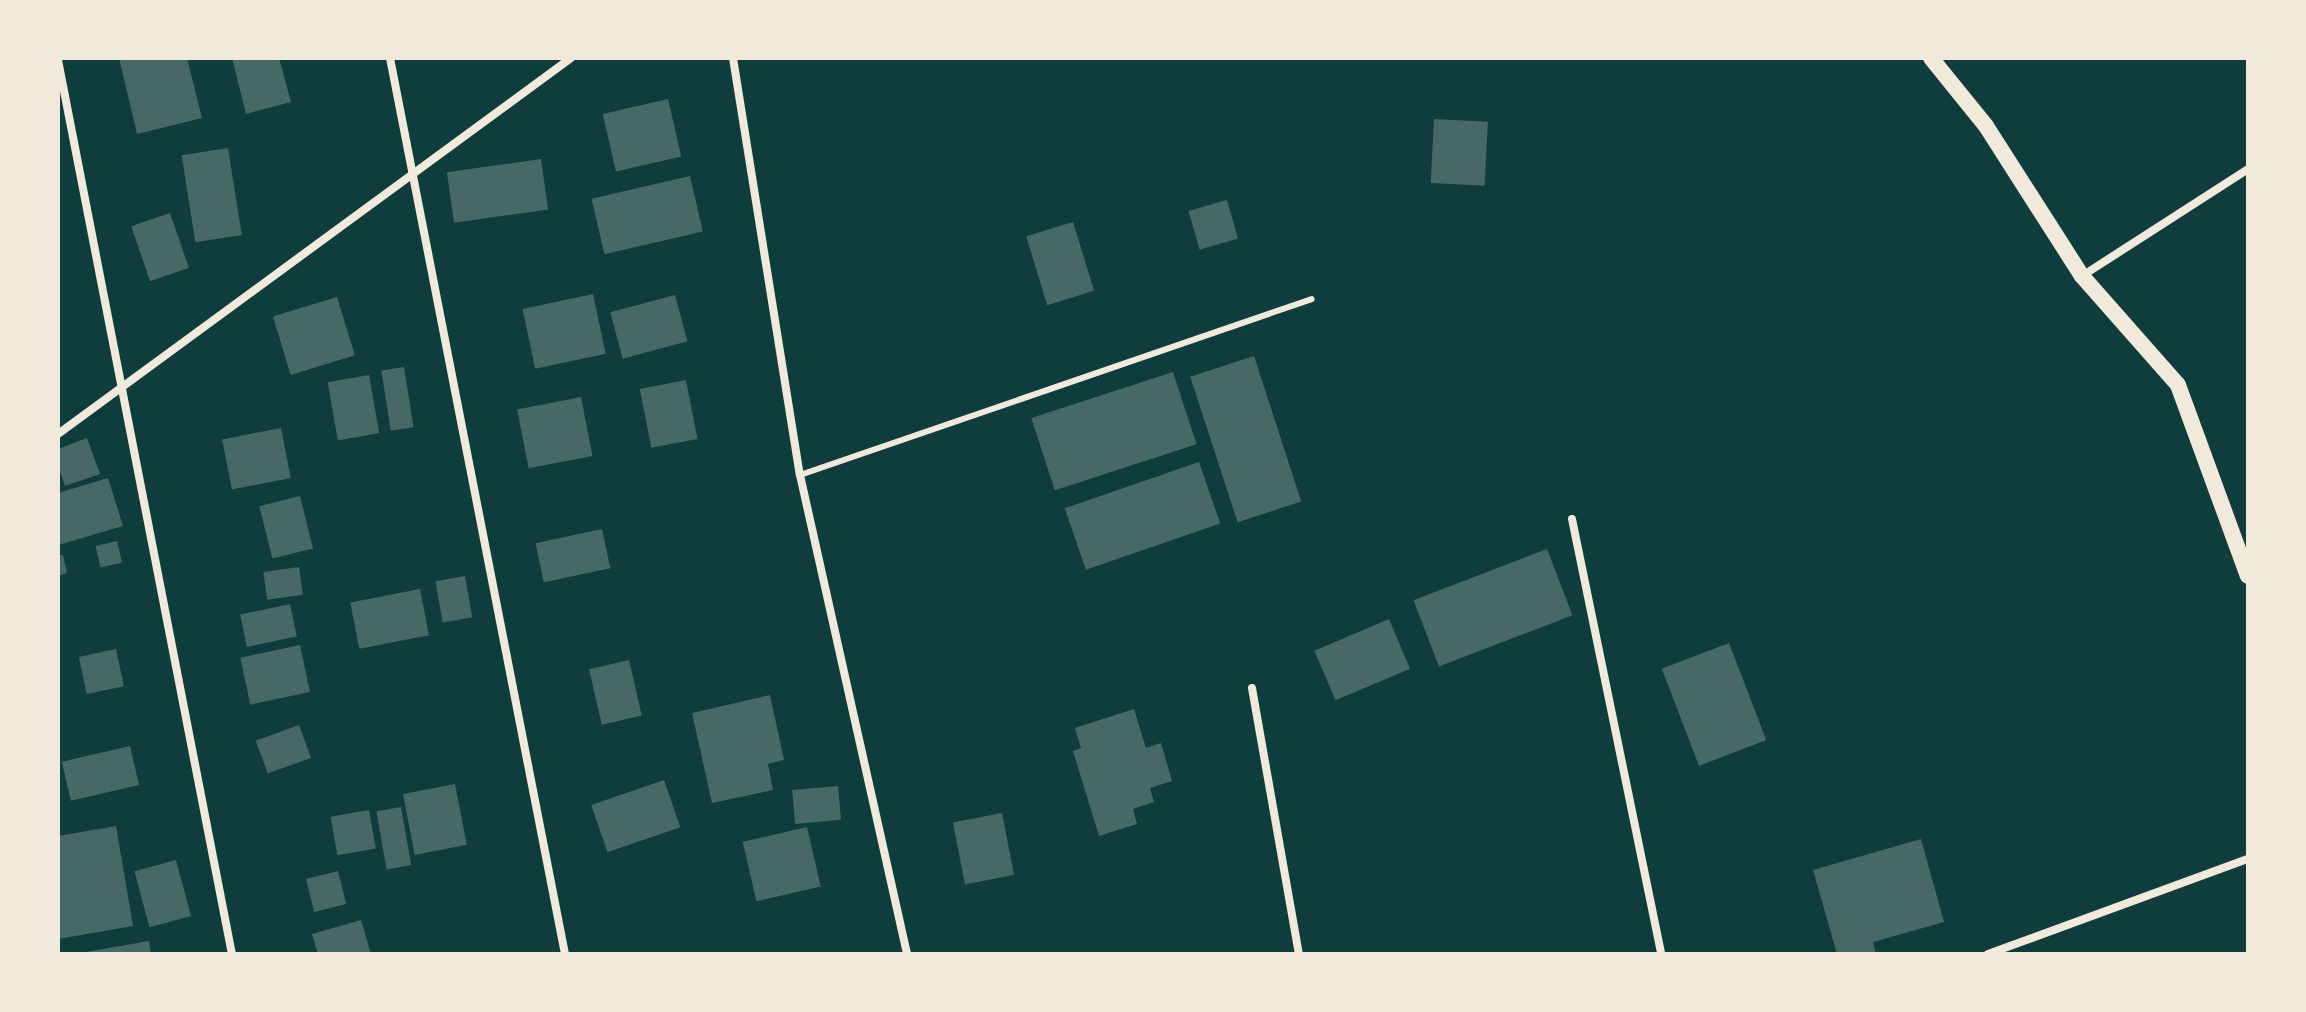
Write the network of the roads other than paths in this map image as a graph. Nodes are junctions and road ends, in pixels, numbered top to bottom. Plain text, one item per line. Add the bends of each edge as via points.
1 (390, 58) edge
2 (571, 58) edge
3 (733, 58) edge
4 (1931, 58) edge
5 (58, 60) edge
6 (2248, 169) edge
7 (411, 175) junction
8 (2082, 276) junction
9 (1312, 299) dead end
10 (123, 388) junction
11 (58, 434) edge
12 (800, 475) junction
13 (1572, 519) dead end
14 (2248, 576) edge
15 (1252, 688) dead end
16 (2248, 859) edge
17 (232, 954) edge
18 (565, 954) edge
19 (907, 954) edge
20 (1299, 954) edge
21 (1661, 954) edge
22 (1988, 954) edge

1 - 7 street
2 - 7 street
3 - 12 street
4 - 8 main road via 1986,126
5 - 10 street
6 - 8 street
7 - 10 street
7 - 18 street
8 - 14 main road via 2178,385
9 - 12 lane
10 - 11 street
10 - 17 street
12 - 19 street
13 - 21 street
15 - 20 street
16 - 22 street

